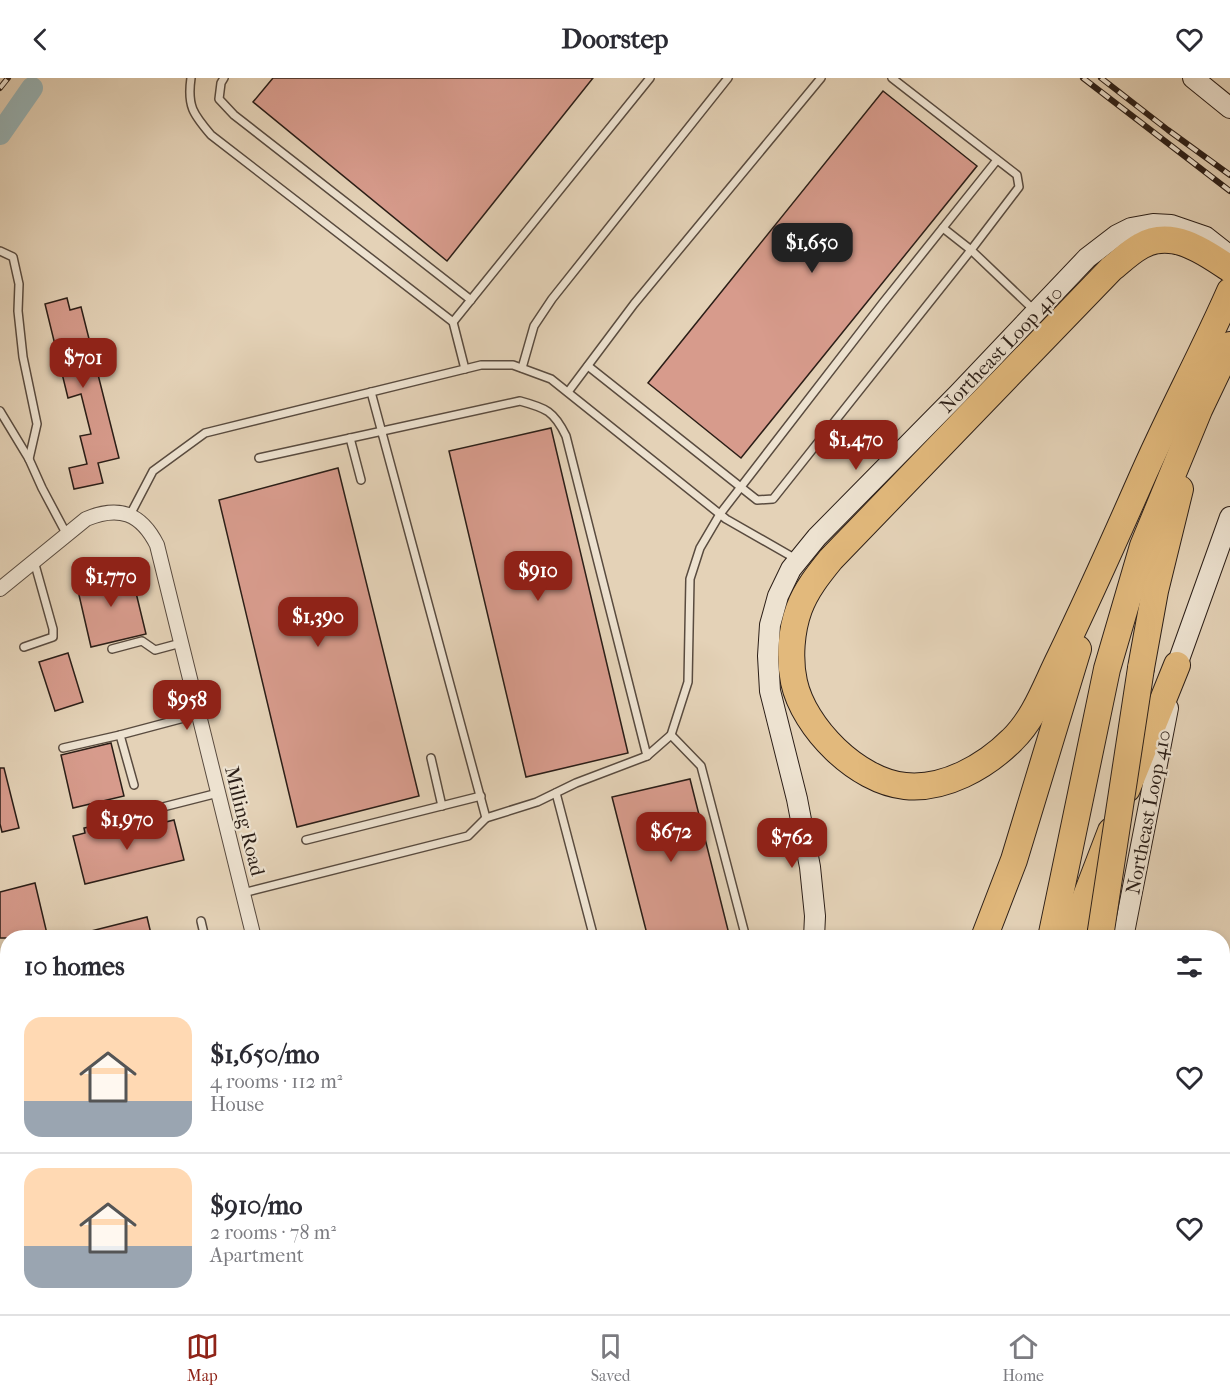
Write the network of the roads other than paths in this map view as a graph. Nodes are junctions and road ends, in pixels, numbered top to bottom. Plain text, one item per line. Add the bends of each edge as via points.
1 (191, 78) edge
2 (224, 78) edge
3 (650, 78) edge
4 (728, 78) edge
5 (821, 78) edge
6 (891, 78) edge
7 (1193, 78) edge
8 (1230, 108) edge
9 (998, 160) junction
10 (943, 228) junction
11 (971, 250) junction
12 (0, 251) edge
13 (1230, 256) edge
14 (1230, 269) edge
15 (1230, 291) edge
16 (471, 300) junction
17 (1036, 312) junction
18 (453, 322) junction
19 (1223, 335) edge
20 (588, 366) junction
21 (522, 368) junction
22 (465, 369) junction
23 (371, 392) junction
24 (568, 392) junction
25 (1199, 410) junction
26 (0, 411) edge
27 (382, 431) junction
28 (350, 438) junction
29 (259, 458) dead end
30 (29, 459) junction
31 (361, 480) dead end
32 (741, 488) junction
33 (720, 514) junction
34 (130, 515) junction
35 (1230, 517) edge
36 (67, 535) junction
37 (1109, 555) junction
38 (1223, 558) edge
39 (799, 560) junction
40 (34, 561) junction
41 (0, 589) edge
42 (181, 643) junction
43 (24, 647) dead end
44 (112, 649) dead end
45 (1177, 665) junction
46 (199, 714) junction
47 (120, 735) junction
48 (671, 735) junction
49 (63, 748) dead end
50 (647, 756) junction
51 (431, 758) dead end
52 (134, 785) dead end
53 (218, 793) junction
54 (556, 793) junction
55 (480, 796) junction
56 (442, 806) junction
57 (486, 818) junction
58 (108, 821) dead end
59 (306, 840) dead end
60 (243, 893) junction
61 (201, 921) dead end
62 (203, 930) edge
63 (252, 930) edge
64 (592, 930) edge
65 (744, 930) edge
66 (814, 930) edge
67 (987, 930) edge
68 (1053, 930) edge
69 (1073, 930) edge
70 (1101, 930) edge
71 (1125, 930) edge
72 (425, 1314) edge
73 (433, 1314) edge

1 - 18 lane via 189,94 195,116 211,135
2 - 16 lane via 219,99 234,115
3 - 16 lane
4 - 21 lane via 552,299 534,326
5 - 20 lane via 634,304
6 - 9 lane
7 - 8 main road
9 - 10 lane
9 - 11 lane via 1017,175 1019,187
10 - 11 lane
10 - 32 lane
11 - 17 lane
11 - 32 lane via 773,499 757,501
12 - 30 lane via 13,257 20,284 18,311 23,357 37,424
13 - 17 main road, Northeast Loop 410 via 1206,237 1171,225 1131,228 1088,258
14 - 37 highway via 1201,249 1182,242 1162,240 1143,244 1127,255 831,559 812,582 793,631 794,682 810,720 850,762 878,779 906,786 938,783 969,772 1013,740 1032,715
15 - 19 highway
16 - 18 lane
17 - 39 main road, Northeast Loop 410
18 - 22 lane
19 - 25 highway
19 - 37 highway via 1141,479
20 - 24 lane
20 - 32 lane
21 - 22 lane via 481,365
21 - 24 lane via 551,379
22 - 23 lane
23 - 27 lane
23 - 34 lane via 205,433 153,471
24 - 33 lane
25 - 68 highway via 1143,546 1111,658
25 - 70 highway, bridge via 1155,591
26 - 30 lane
27 - 28 lane
27 - 50 lane via 520,401 543,407 558,419 566,436
27 - 55 lane
28 - 29 lane
28 - 31 lane
30 - 36 lane
32 - 33 lane
33 - 39 lane
33 - 48 lane via 700,548 690,579 688,682
34 - 36 street via 100,513
34 - 42 street, Milling Road via 142,522 157,545
35 - 38 main road, Northeast Loop 410
36 - 40 street
37 - 67 highway via 1014,860
38 - 45 main road, Northeast Loop 410
39 - 66 main road, Northeast Loop 410 via 778,596 770,625 768,656 770,691 810,867
40 - 41 street
40 - 43 lane via 53,637
42 - 44 lane via 155,650 142,641
42 - 46 street, Milling Road
45 - 69 highway
45 - 71 main road, Northeast Loop 410
46 - 47 lane
46 - 53 street, Milling Road
47 - 49 lane
47 - 52 lane
48 - 50 lane
48 - 65 lane via 701,766
50 - 54 lane
51 - 56 lane
53 - 58 lane
53 - 60 street, Milling Road
54 - 57 lane
54 - 64 lane
55 - 56 lane
55 - 57 lane
56 - 59 lane
57 - 60 lane via 468,836
60 - 63 street, Milling Road
61 - 62 lane
72 - 73 lane

